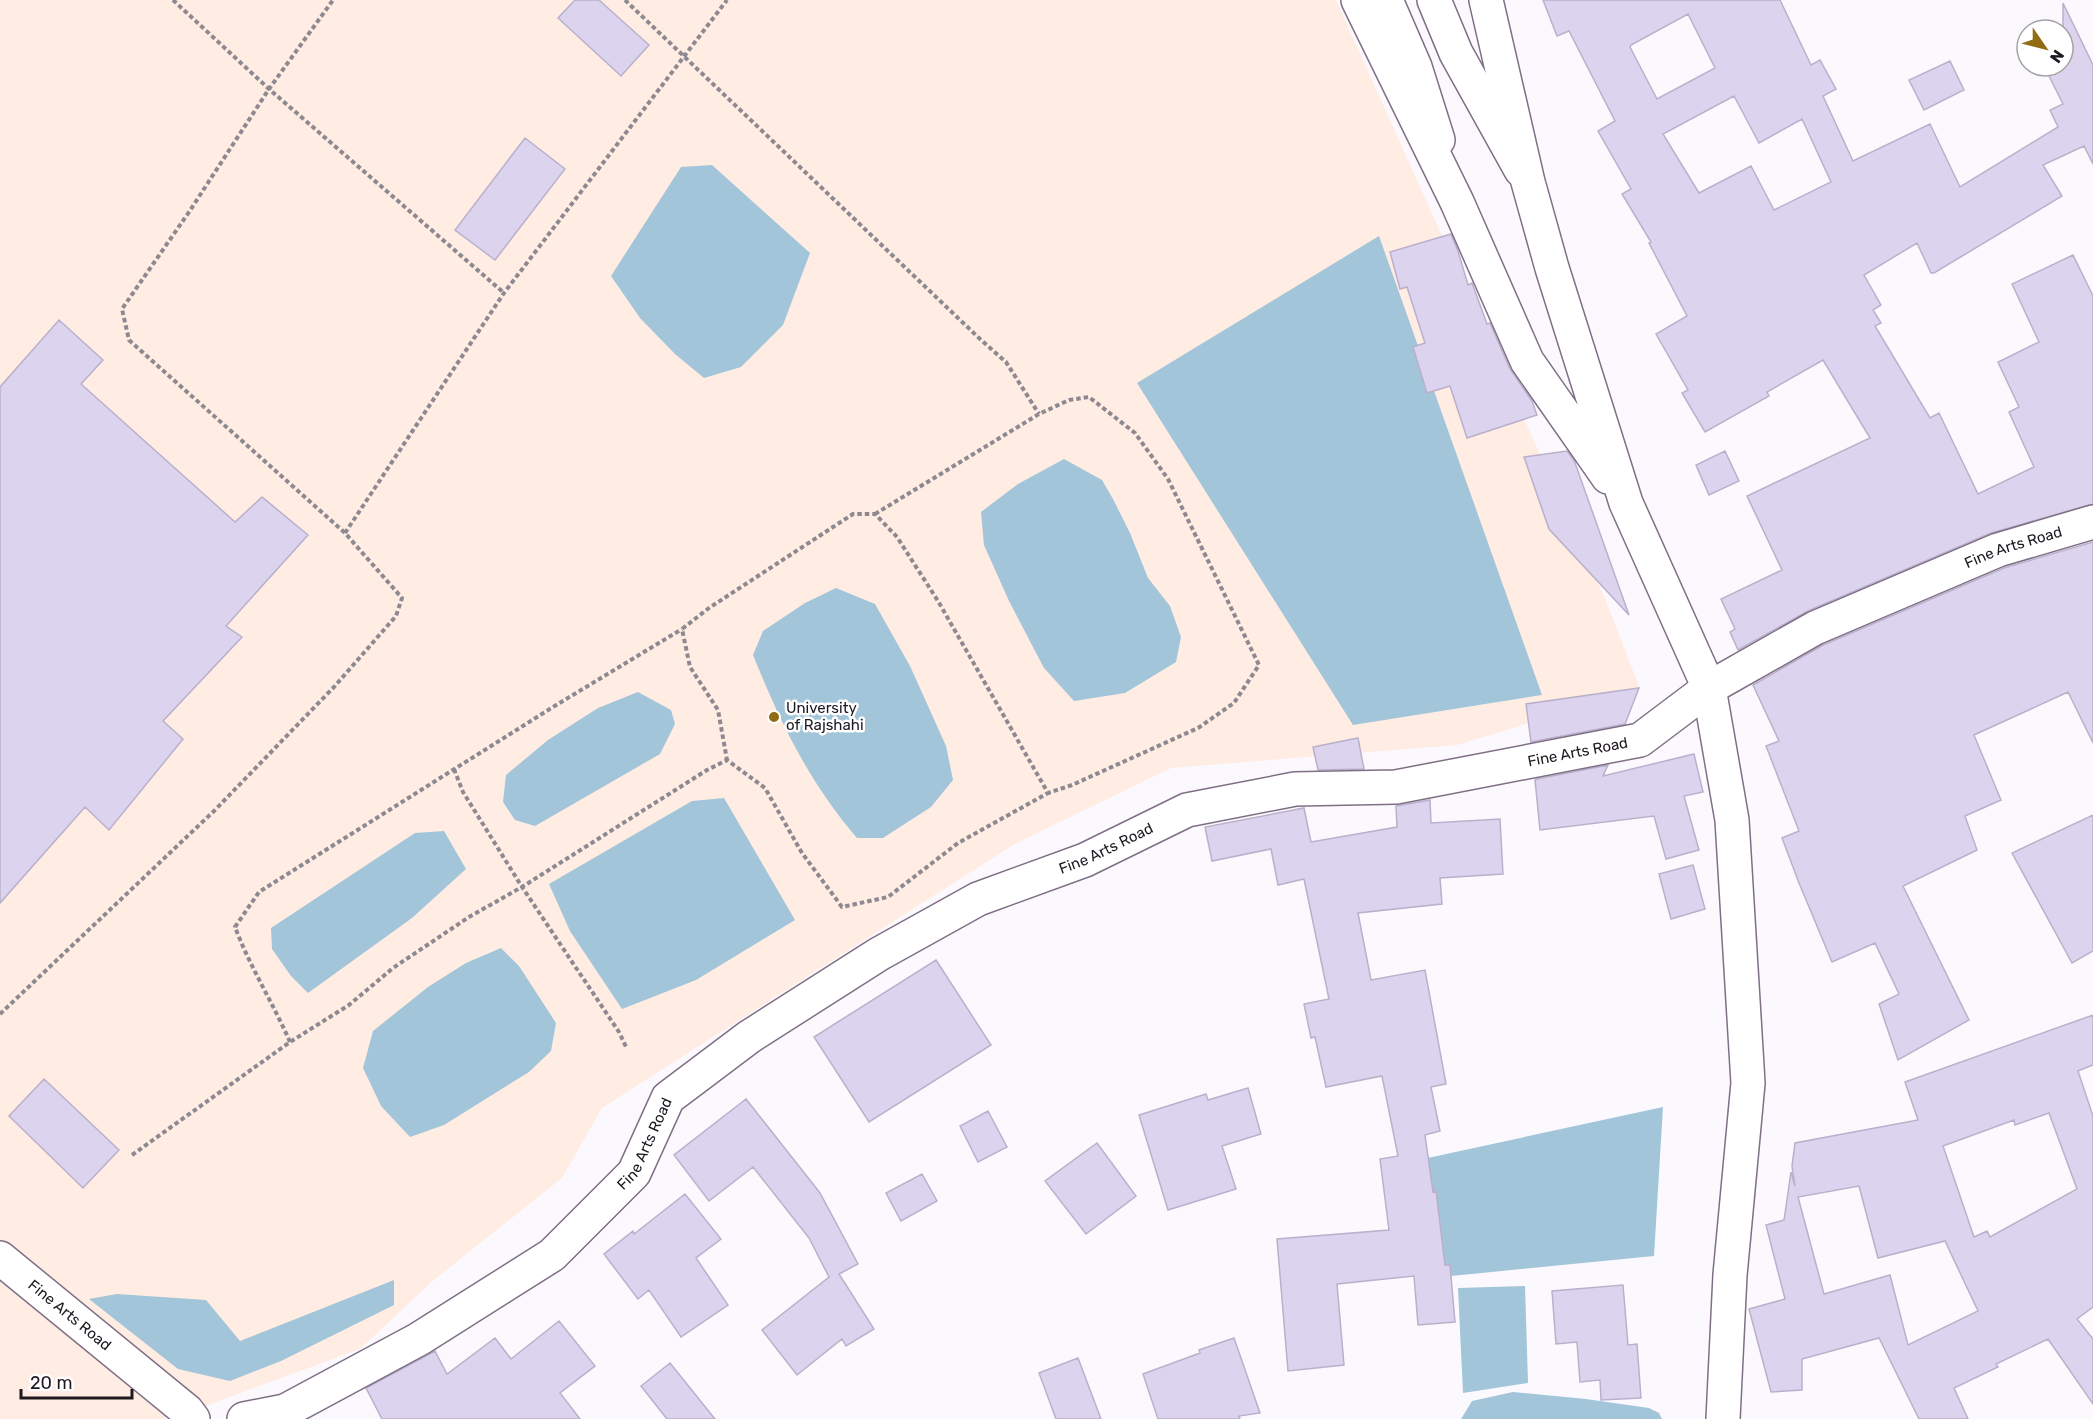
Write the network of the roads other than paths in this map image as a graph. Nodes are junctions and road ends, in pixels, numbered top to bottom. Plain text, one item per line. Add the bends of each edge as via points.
1 (1358, 0) edge
2 (1386, 0) edge
3 (1434, 0) edge
4 (1486, 0) edge
5 (1528, 182) junction
6 (1457, 202) junction
7 (1626, 503) junction
8 (2093, 522) edge
9 (1709, 688) junction
10 (0, 1258) edge
11 (193, 1419) edge
12 (244, 1419) edge
13 (1723, 1419) edge

1 - 6 street
2 - 6 street via 1414,67
3 - 5 street via 1456,53
4 - 5 street
5 - 7 street
6 - 7 street via 1527,361
7 - 9 street
8 - 9 street, Fine Arts Road via 1998,550 1815,628
9 - 12 street, Fine Arts Road via 1640,740 1396,787 1295,789 1187,810 1085,860 978,899 879,954 749,1037 668,1098 634,1173 552,1255 419,1339 296,1405
9 - 13 street via 1732,820 1748,1083 1730,1275
10 - 11 street, Fine Arts Road

